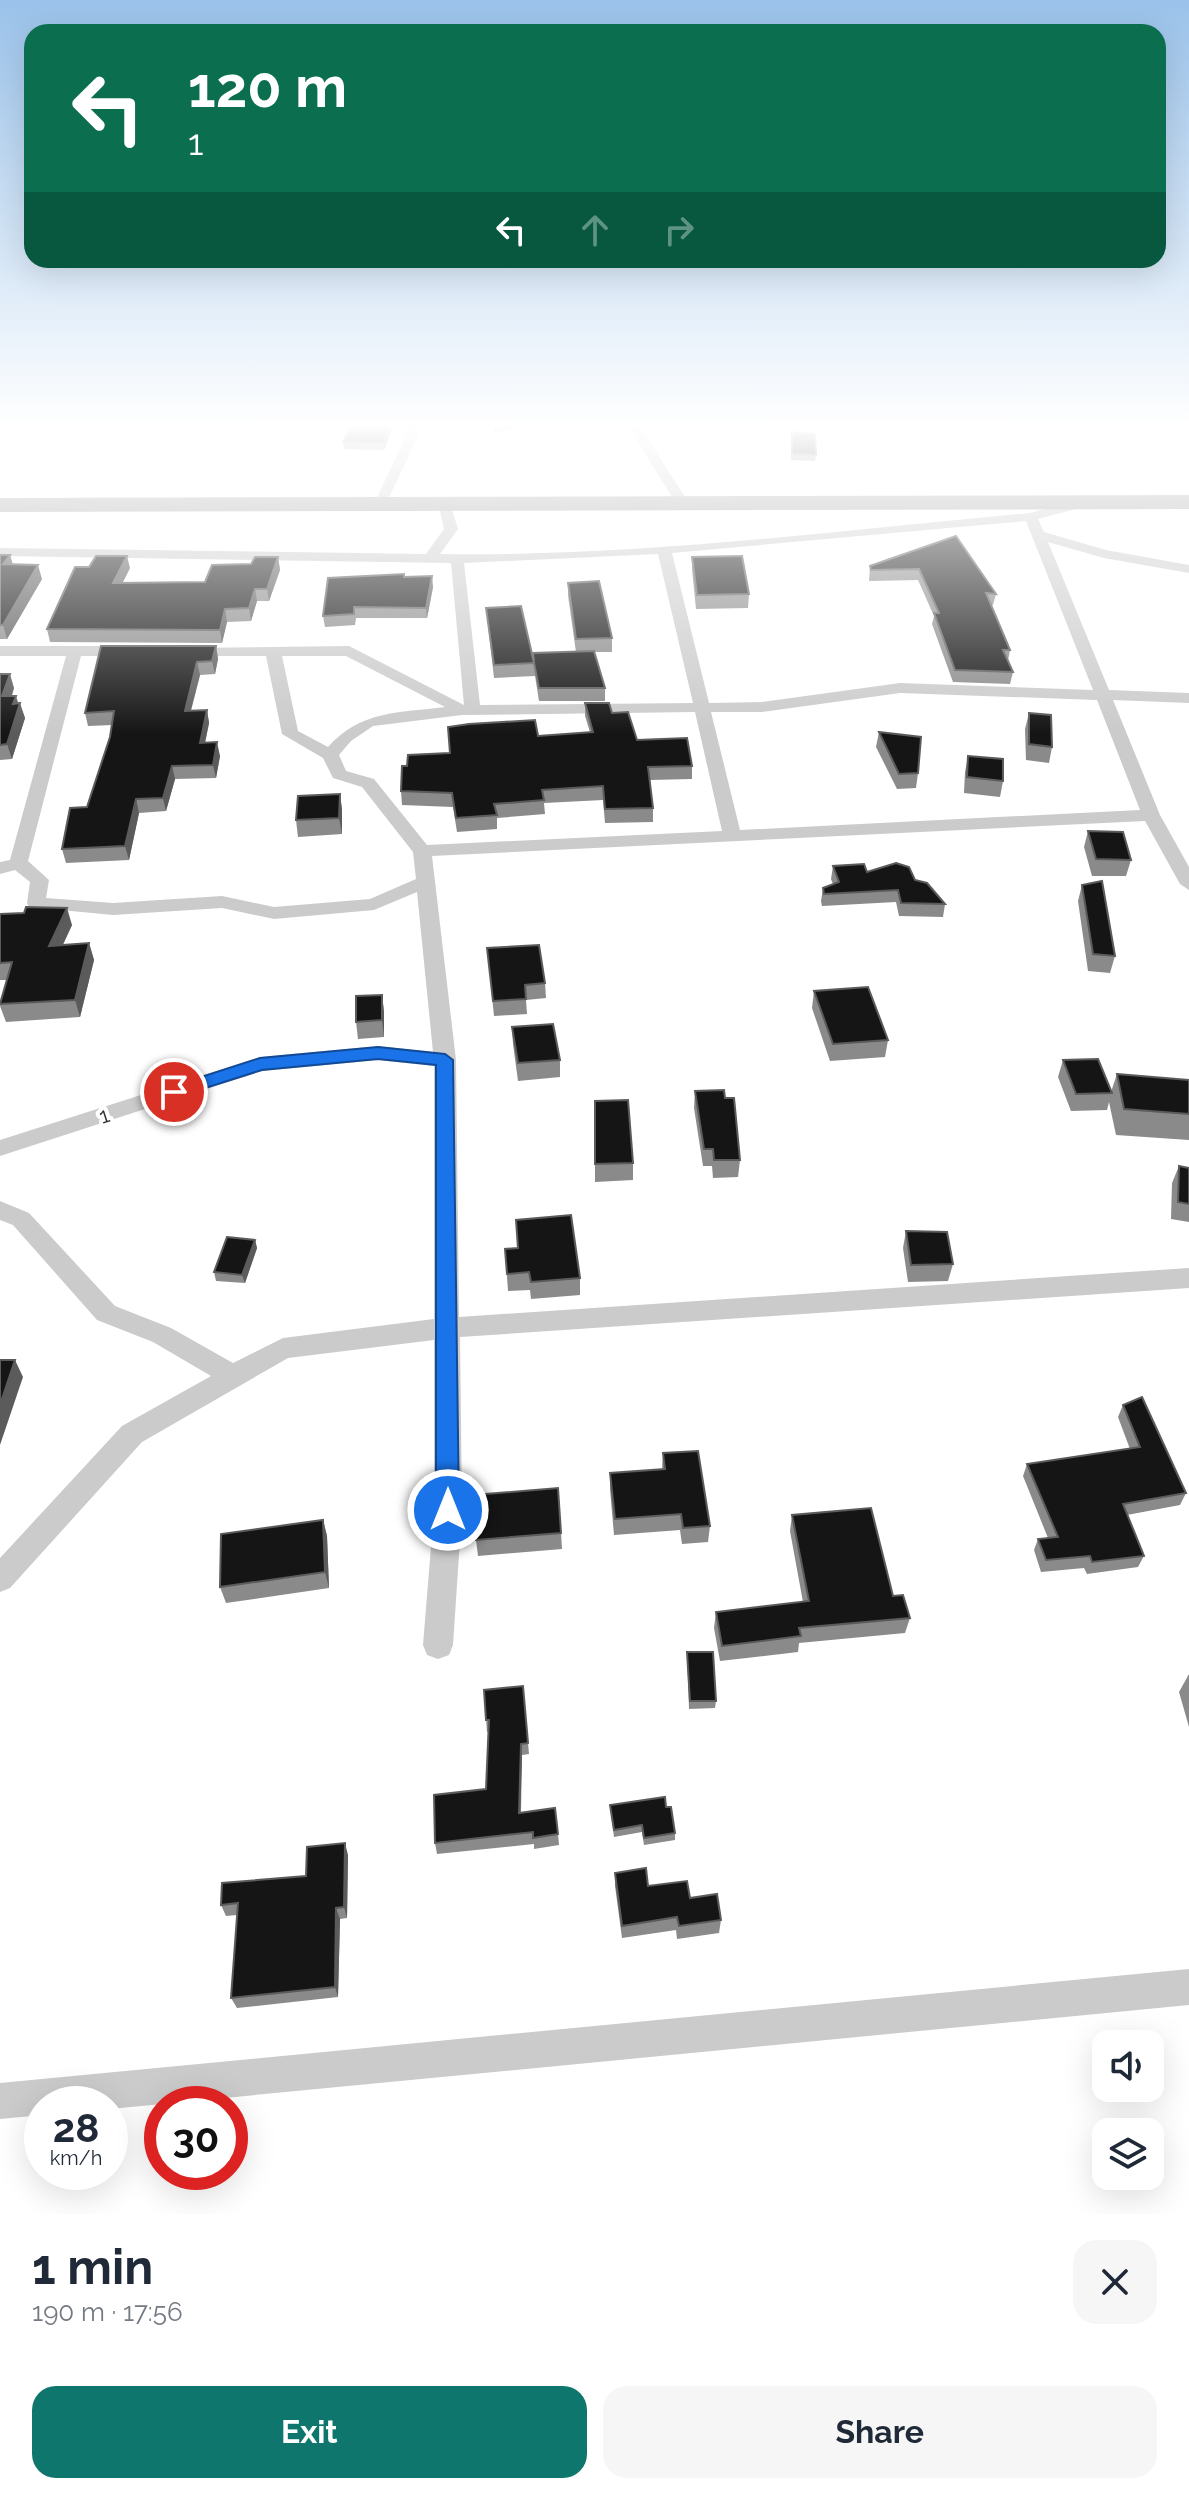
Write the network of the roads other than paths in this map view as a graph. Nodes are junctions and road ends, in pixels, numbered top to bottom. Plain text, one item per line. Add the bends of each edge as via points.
1 (450, 526) edge
2 (927, 526) edge
3 (1035, 526) edge
4 (1038, 535) junction
5 (664, 550) junction
6 (0, 552) edge
7 (431, 557) junction
8 (457, 558) junction
9 (1189, 569) edge
10 (0, 651) edge
11 (75, 651) junction
12 (140, 651) edge
13 (169, 651) edge
14 (273, 651) junction
15 (1101, 693) junction
16 (1189, 698) edge
17 (699, 707) junction
18 (467, 710) junction
19 (330, 755) junction
20 (1151, 815) junction
21 (732, 834) junction
22 (422, 851) junction
23 (9, 866) edge
24 (425, 882) junction
25 (1189, 884) edge
26 (445, 1060) junction
27 (0, 1148) edge
28 (0, 1210) edge
29 (1189, 1278) edge
30 (447, 1328) junction
31 (233, 1376) junction
32 (0, 1580) edge
33 (438, 1645) dead end
34 (1189, 1987) edge
35 (0, 2101) edge

1 - 7 street
2 - 5 street
3 - 4 street
4 - 9 street via 1104,554
4 - 15 street
5 - 8 street
5 - 17 street
6 - 7 street
7 - 8 street
8 - 18 street
10 - 11 street
11 - 12 street
11 - 23 street
13 - 14 street
14 - 18 street via 349,651
14 - 19 street via 290,734
15 - 16 street
15 - 17 street via 900,688 762,707
15 - 20 street
17 - 18 street
17 - 21 street
18 - 19 street via 369,722
19 - 22 street via 339,774 368,783
20 - 21 street
20 - 25 street
21 - 22 street
22 - 24 street
23 - 24 street via 40,880 36,903 113,909 222,902 274,913 374,904
24 - 26 street
26 - 27 street, 1 via 378,1053 260,1064
26 - 30 street
28 - 31 street via 21,1219 106,1313 162,1335
29 - 30 street
30 - 31 street via 283,1348
30 - 33 street via 448,1510
31 - 32 street via 132,1434
34 - 35 street

